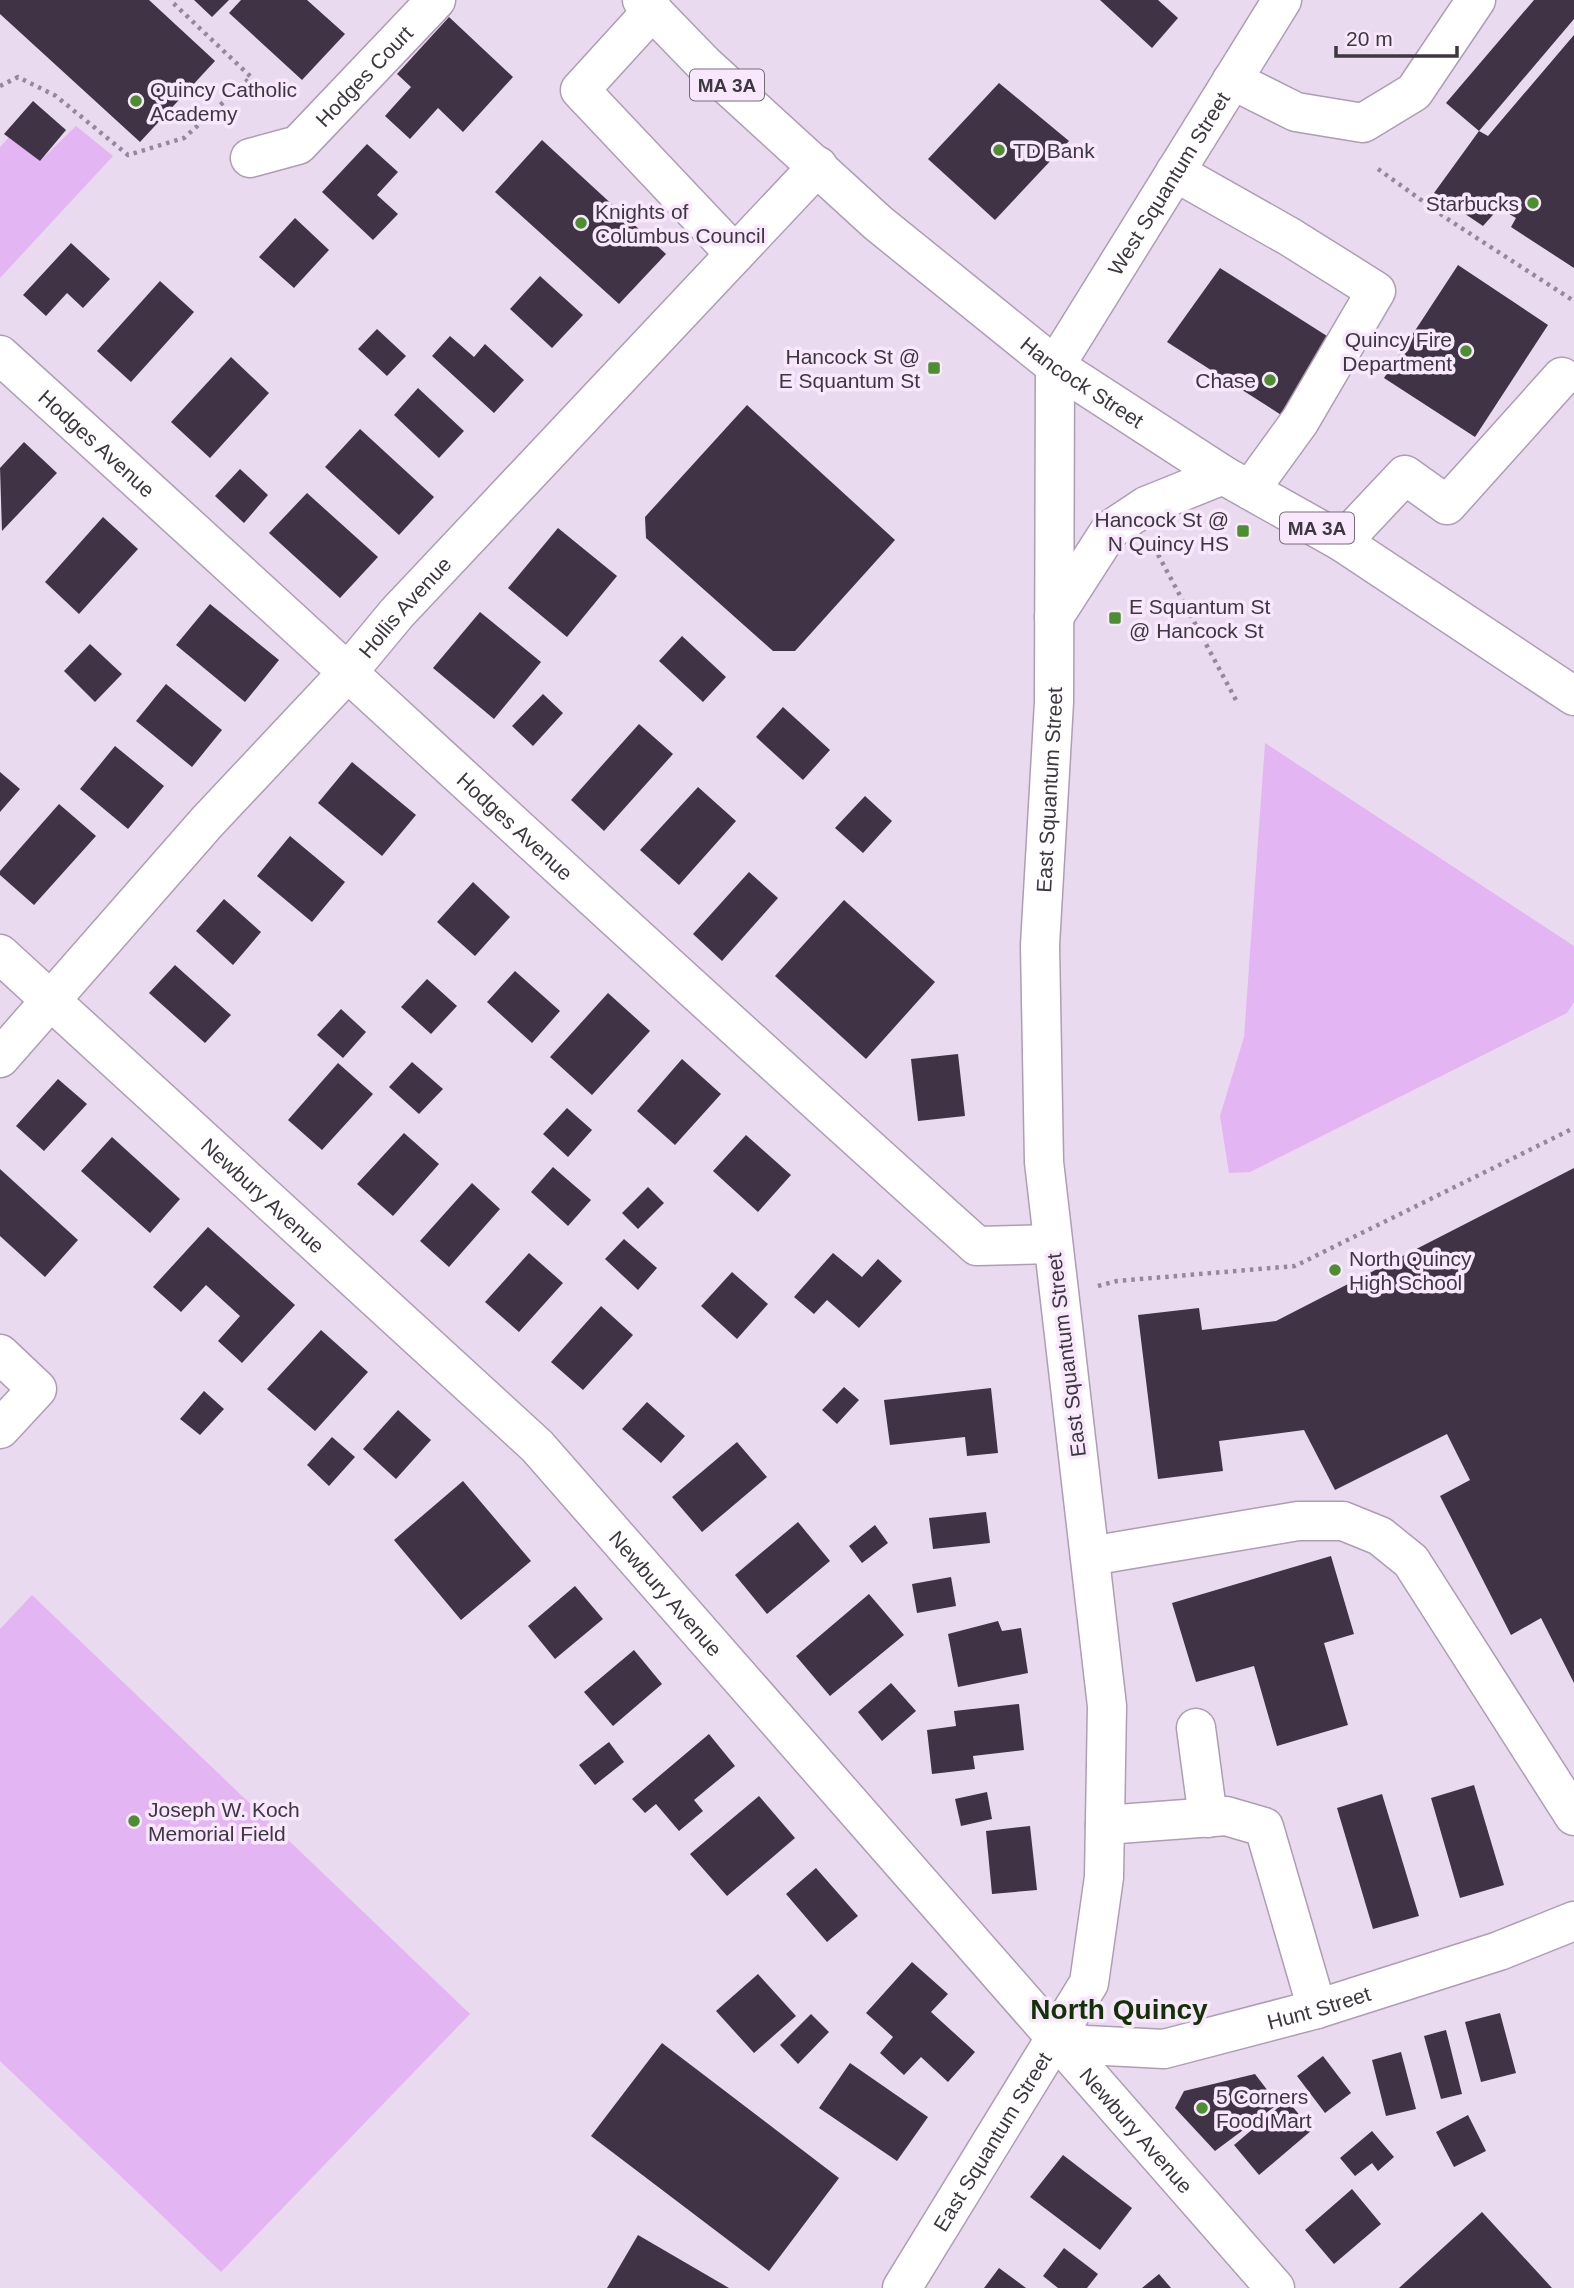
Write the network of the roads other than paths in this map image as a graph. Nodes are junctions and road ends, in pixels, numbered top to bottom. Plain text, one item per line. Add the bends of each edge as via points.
1 (436, 0) edge
2 (1282, 0) edge
3 (1476, 0) edge
4 (647, 5) edge
5 (1232, 80) junction
6 (250, 158) dead end
7 (818, 166) junction
8 (1175, 172) junction
9 (735, 254) junction
10 (0, 355) edge
11 (1055, 366) junction
12 (1562, 377) dead end
13 (1236, 482) junction
14 (1342, 542) junction
15 (1054, 617) junction
16 (348, 672) junction
17 (1573, 692) edge
18 (0, 954) edge
19 (50, 1003) junction
20 (0, 1058) edge
21 (1052, 1244) junction
22 (0, 1354) edge
23 (0, 1429) edge
24 (1090, 1556) junction
25 (1196, 1728) dead end
26 (1574, 1816) edge
27 (1208, 1818) junction
28 (1105, 1825) junction
29 (1574, 1922) edge
30 (1317, 2009) junction
31 (1054, 2038) junction
32 (901, 2288) edge
33 (1275, 2288) edge

1 - 6 street, Hodges Court via 298,145
2 - 5 street, West Squantum Street
3 - 5 street via 1414,92 1363,123 1296,112
4 - 7 street, Hancock Street / MA 3A via 704,64
4 - 9 street via 580,90
5 - 8 street, West Squantum Street
7 - 9 street, Hollis Avenue
7 - 11 street, Hancock Street / MA 3A via 878,223
8 - 11 street, West Squantum Street
8 - 13 street via 1290,236 1376,291 1300,421
9 - 16 street, Hollis Avenue via 397,613
10 - 16 street, Hodges Avenue
11 - 13 street, Hancock Street / MA 3A
11 - 15 street, East Squantum Street
12 - 14 street via 1447,505 1405,475
13 - 14 street, Hancock Street / MA 3A
13 - 15 street via 1146,506 1110,530
14 - 17 street, Hancock Street / MA 3A
15 - 21 street, East Squantum Street via 1054,702 1040,945 1044,1162
16 - 19 street, Hollis Avenue via 206,822
16 - 21 street, Hodges Avenue via 977,1246
18 - 19 street, Newbury Avenue
19 - 20 street, Hollis Avenue
19 - 31 street, Newbury Avenue via 537,1447
21 - 24 street, East Squantum Street
22 - 23 street via 37,1389
24 - 26 street via 1298,1521 1343,1521 1380,1536 1411,1561
24 - 28 street, East Squantum Street via 1107,1706
25 - 27 street
27 - 28 street
27 - 30 street via 1226,1816 1264,1827
28 - 31 street, East Squantum Street via 1104,1877 1089,1983
29 - 30 street, Hunt Street
30 - 31 street, Hunt Street via 1164,2049 1086,2045
31 - 32 street, East Squantum Street
31 - 33 street, Newbury Avenue

